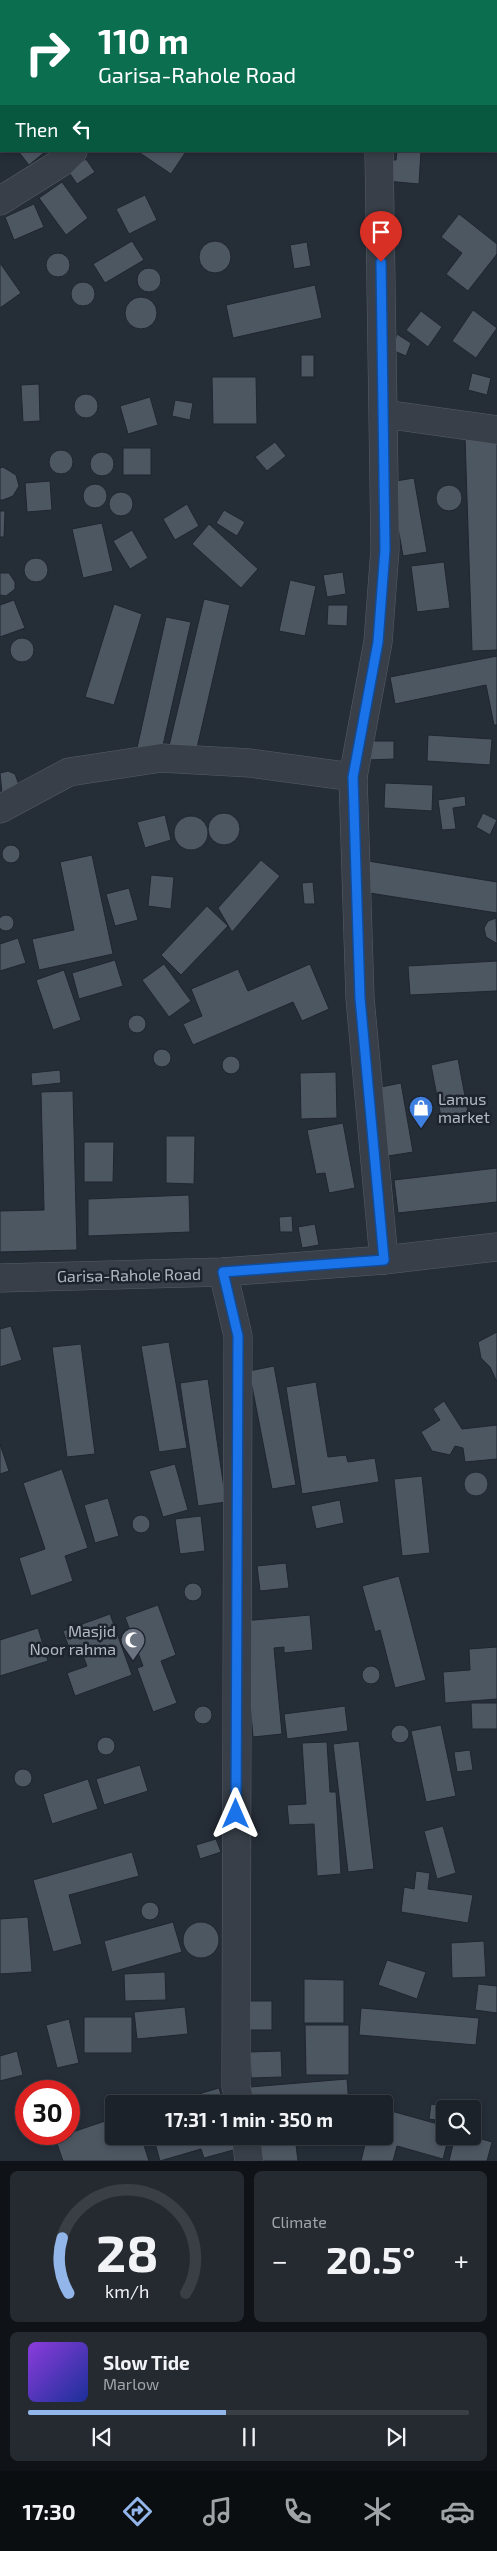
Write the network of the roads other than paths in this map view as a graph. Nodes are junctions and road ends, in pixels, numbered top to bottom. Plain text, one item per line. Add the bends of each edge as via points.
1 (72, 152) edge
2 (379, 152) edge
3 (0, 201) edge
4 (384, 414) junction
5 (497, 430) edge
6 (353, 777) junction
7 (0, 809) edge
8 (497, 1247) edge
9 (384, 1260) junction
10 (223, 1272) junction
11 (0, 1278) edge
12 (238, 2095) edge
13 (247, 2145) edge
14 (249, 2161) edge

1 - 3 street via 62,162
2 - 4 street
4 - 5 street
4 - 6 street via 385,550 378,642
6 - 7 street via 250,763 161,758 69,772
6 - 9 street via 360,998
8 - 9 street, Garisa-Rahole Road
9 - 10 street, Garisa-Rahole Road
10 - 11 street, Garisa-Rahole Road
10 - 12 street via 238,1336
13 - 14 street

